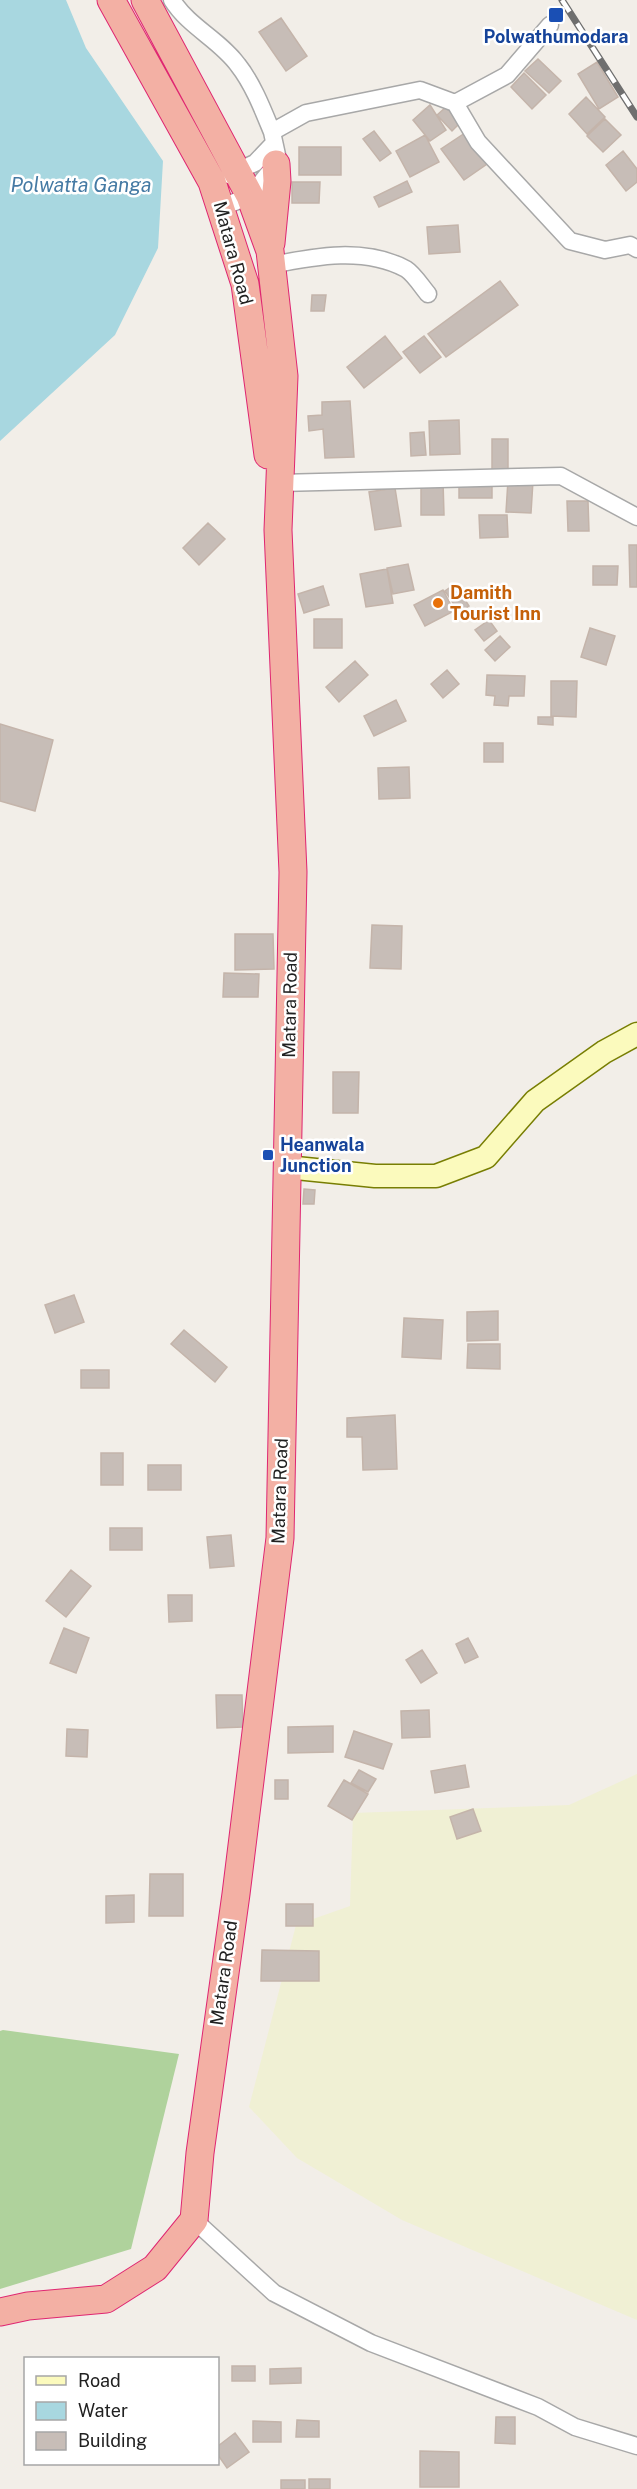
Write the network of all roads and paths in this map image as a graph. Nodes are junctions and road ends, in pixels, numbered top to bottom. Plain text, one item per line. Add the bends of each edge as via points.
1 (111, 0) edge
2 (145, 0) edge
3 (172, 0) edge
4 (550, 25) dead end
5 (455, 103) junction
6 (274, 146) junction
7 (238, 172) junction
8 (217, 195) junction
9 (250, 196) junction
10 (637, 249) edge
11 (271, 258) junction
12 (428, 294) dead end
13 (279, 483) junction
14 (637, 517) edge
15 (278, 530) junction
16 (637, 1034) edge
17 (286, 1167) junction
18 (194, 2220) junction
19 (0, 2312) edge
20 (637, 2446) edge

1 - 8 highway, Matara Road
2 - 7 highway, Matara Road
3 - 6 street via 179,12 238,64 262,108
4 - 5 street via 507,75
5 - 6 street via 420,90 306,113
5 - 10 street via 478,142 570,241 605,250 630,245
6 - 7 street
6 - 9 street
6 - 11 highway via 277,181
7 - 8 street
7 - 9 highway, Matara Road
8 - 9 street
8 - 15 highway, Matara Road via 245,284
9 - 11 highway, Matara Road
11 - 12 street via 366,256 408,270
11 - 13 highway, Matara Road via 284,376
13 - 14 street via 561,476
13 - 15 highway, Matara Road
15 - 17 highway, Matara Road via 293,872
16 - 17 main road via 604,1052 535,1101 486,1157 436,1176 375,1176
17 - 18 highway, Matara Road via 280,1538
18 - 19 highway via 155,2268 106,2299
18 - 20 street via 274,2293 371,2343 538,2407 575,2427

